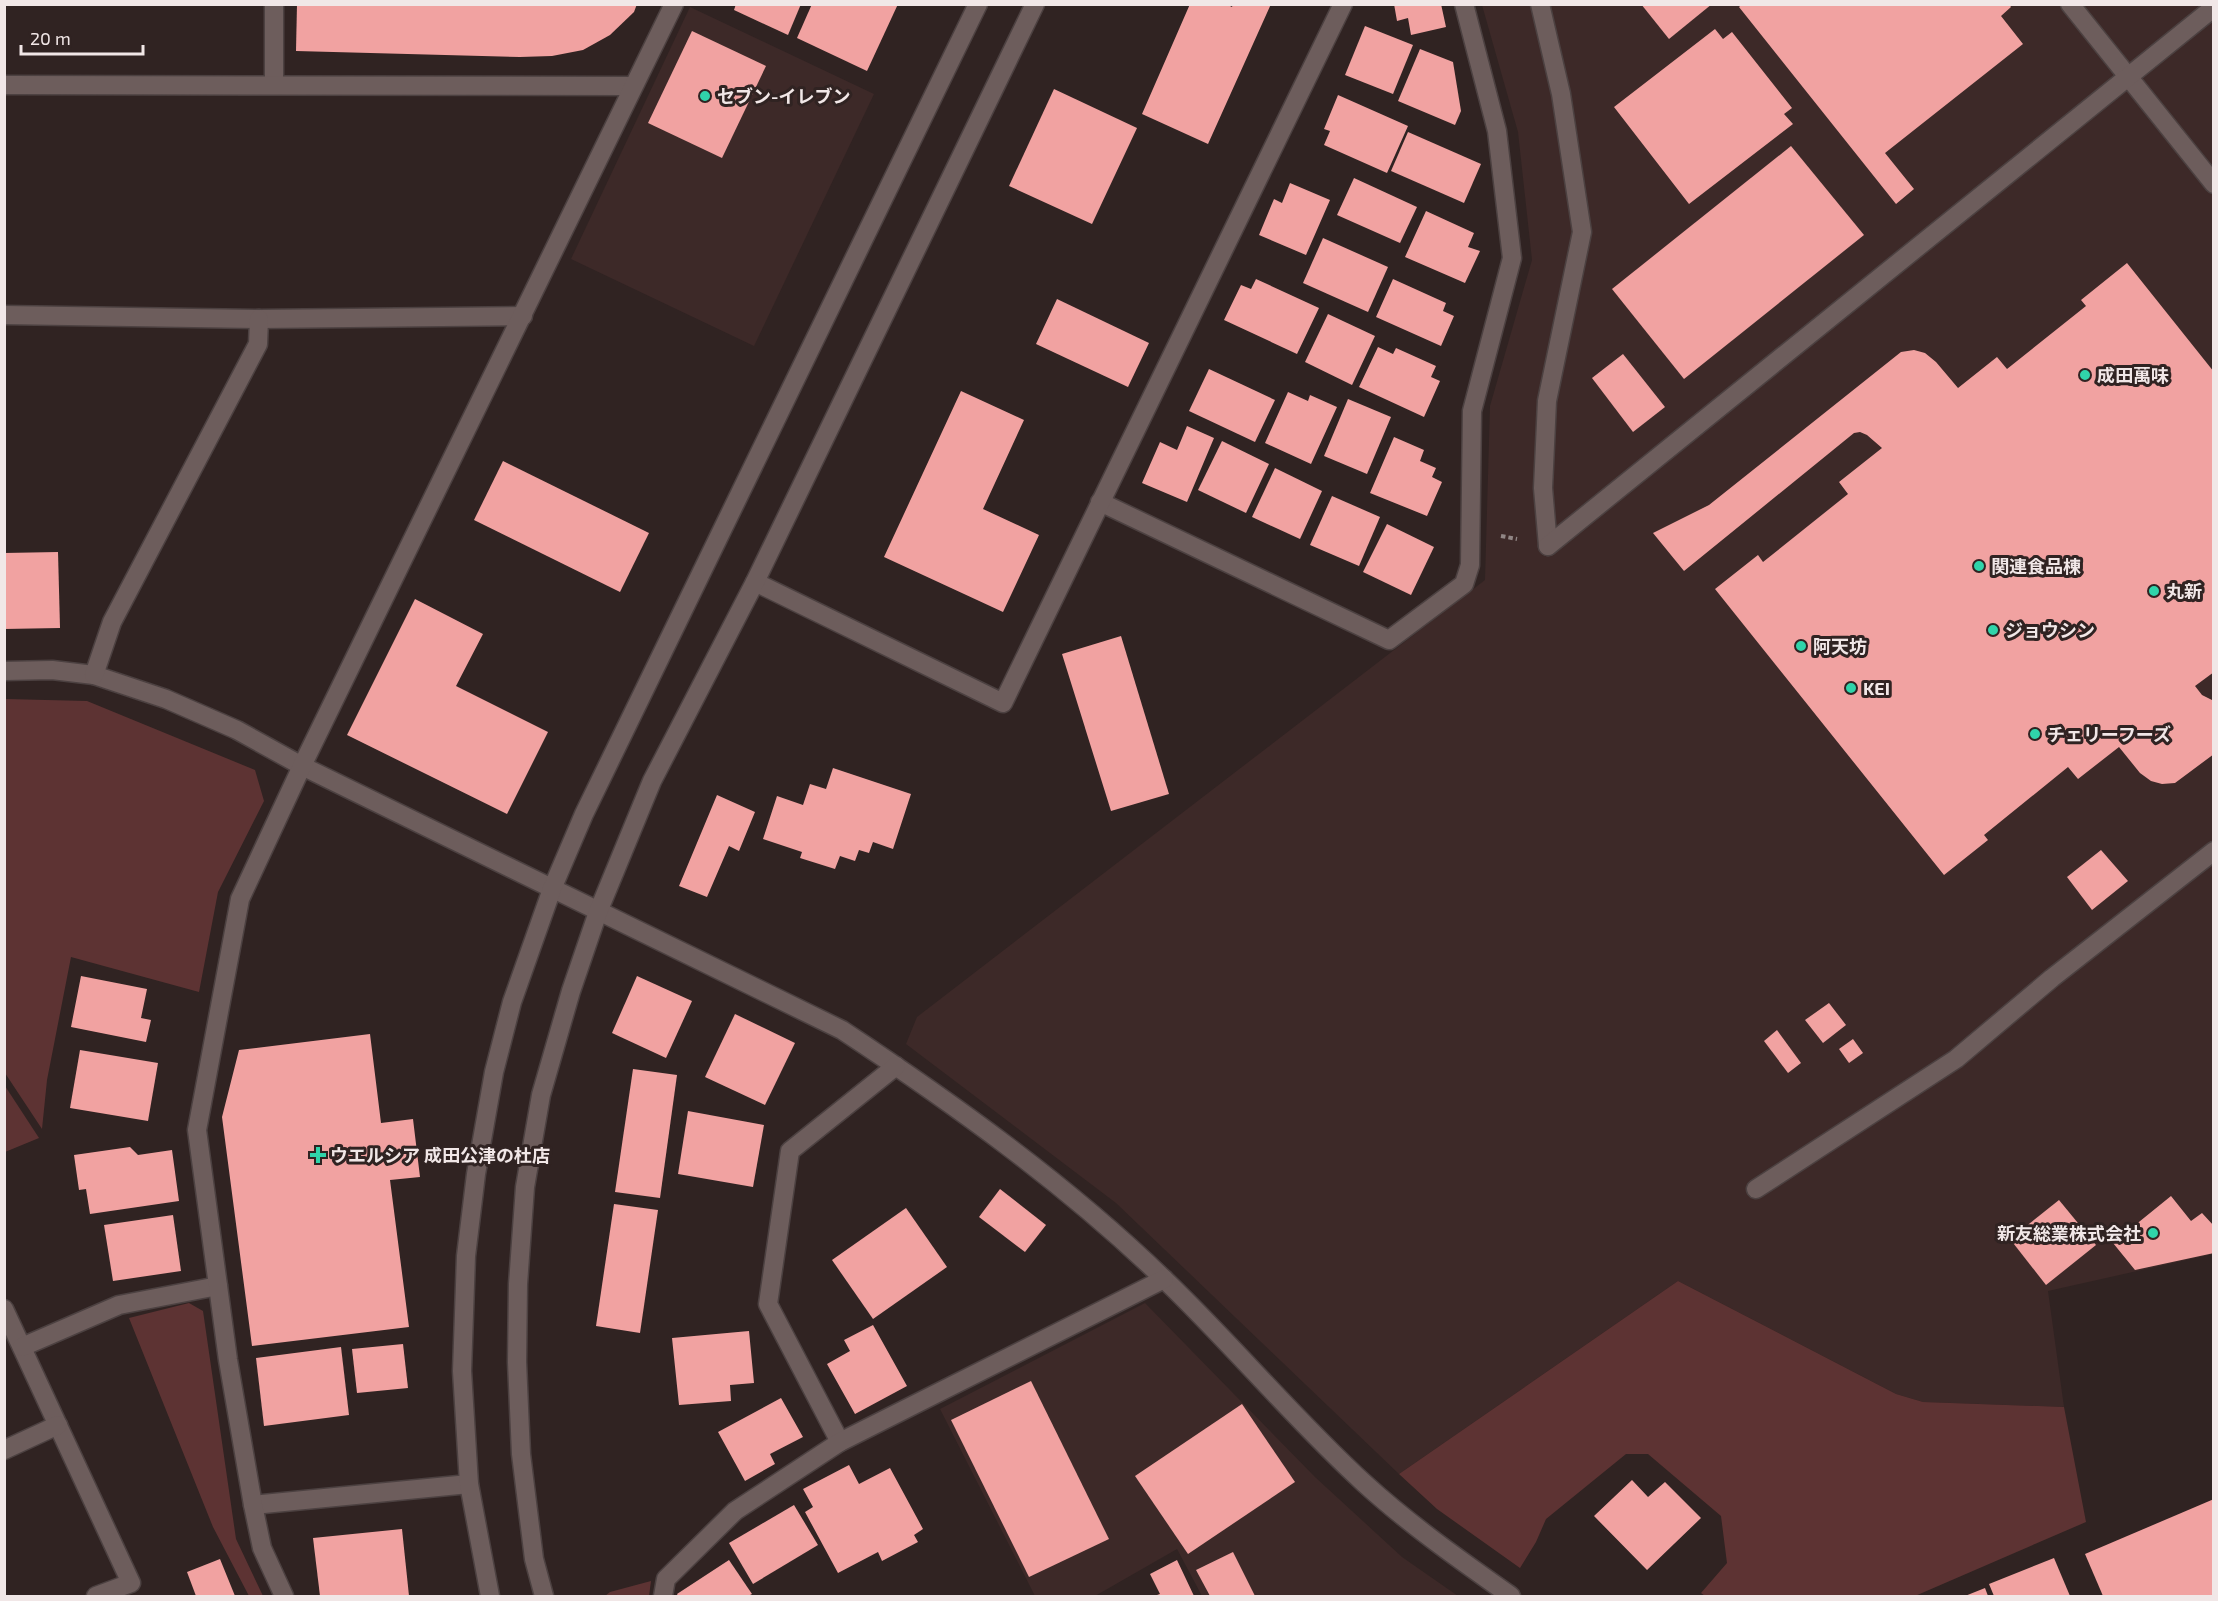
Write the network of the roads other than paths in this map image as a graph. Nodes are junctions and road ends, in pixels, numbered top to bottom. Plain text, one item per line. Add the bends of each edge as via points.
1 (274, 4) edge
2 (674, 4) edge
3 (978, 4) edge
4 (1035, 4) edge
5 (1343, 4) edge
6 (1464, 4) edge
7 (1540, 4) edge
8 (2070, 4) edge
9 (2212, 9) dead end
10 (2128, 77) junction
11 (4, 85) edge
12 (274, 85) junction
13 (633, 86) junction
14 (2214, 184) edge
15 (4, 315) edge
16 (523, 316) junction
17 (259, 319) junction
18 (1100, 502) junction
19 (754, 582) junction
20 (4, 671) edge
21 (94, 675) junction
22 (302, 766) junction
23 (2214, 851) edge
24 (552, 889) junction
25 (598, 912) junction
26 (896, 1066) junction
27 (1756, 1189) dead end
28 (1164, 1279) junction
29 (218, 1286) junction
30 (4, 1309) edge
31 (22, 1347) junction
32 (58, 1425) junction
33 (840, 1442) junction
34 (4, 1450) edge
35 (469, 1484) junction
36 (253, 1505) junction
37 (96, 1596) edge
38 (284, 1596) edge
39 (490, 1596) edge
40 (544, 1596) edge
41 (663, 1596) edge
42 (1511, 1596) edge

1 - 12 street
2 - 13 street
3 - 24 street via 589,804
4 - 19 street
5 - 18 street
6 - 18 street via 1497,131 1512,258 1472,411 1470,565 1464,584 1389,640
7 - 10 street via 1561,94 1582,232 1547,401 1543,488 1548,546
8 - 10 street
9 - 10 street
10 - 14 street
11 - 12 street
12 - 13 street
13 - 16 street
15 - 17 street
16 - 17 street
16 - 22 street
17 - 21 street via 258,344 112,622
18 - 19 street via 1003,703
19 - 25 street via 652,782
20 - 21 street via 52,670
21 - 22 street via 166,699 237,730
22 - 24 street
22 - 29 street via 240,899 197,1130
23 - 27 street via 1956,1059
24 - 25 street
24 - 35 street via 512,1002 494,1072 476,1174 466,1256 462,1371
25 - 26 street via 842,1030
25 - 40 street via 541,1095 525,1187 517,1317 520,1442 534,1559
26 - 28 street via 1100,1220
26 - 33 street via 790,1151 768,1304
28 - 33 street
28 - 42 street via 1362,1481 1412,1525
29 - 31 street via 119,1305
29 - 36 street
30 - 31 street
31 - 32 street
32 - 34 street
32 - 37 street via 130,1582
33 - 41 street via 735,1511 666,1579
35 - 36 street
35 - 39 street
36 - 38 street via 262,1548

